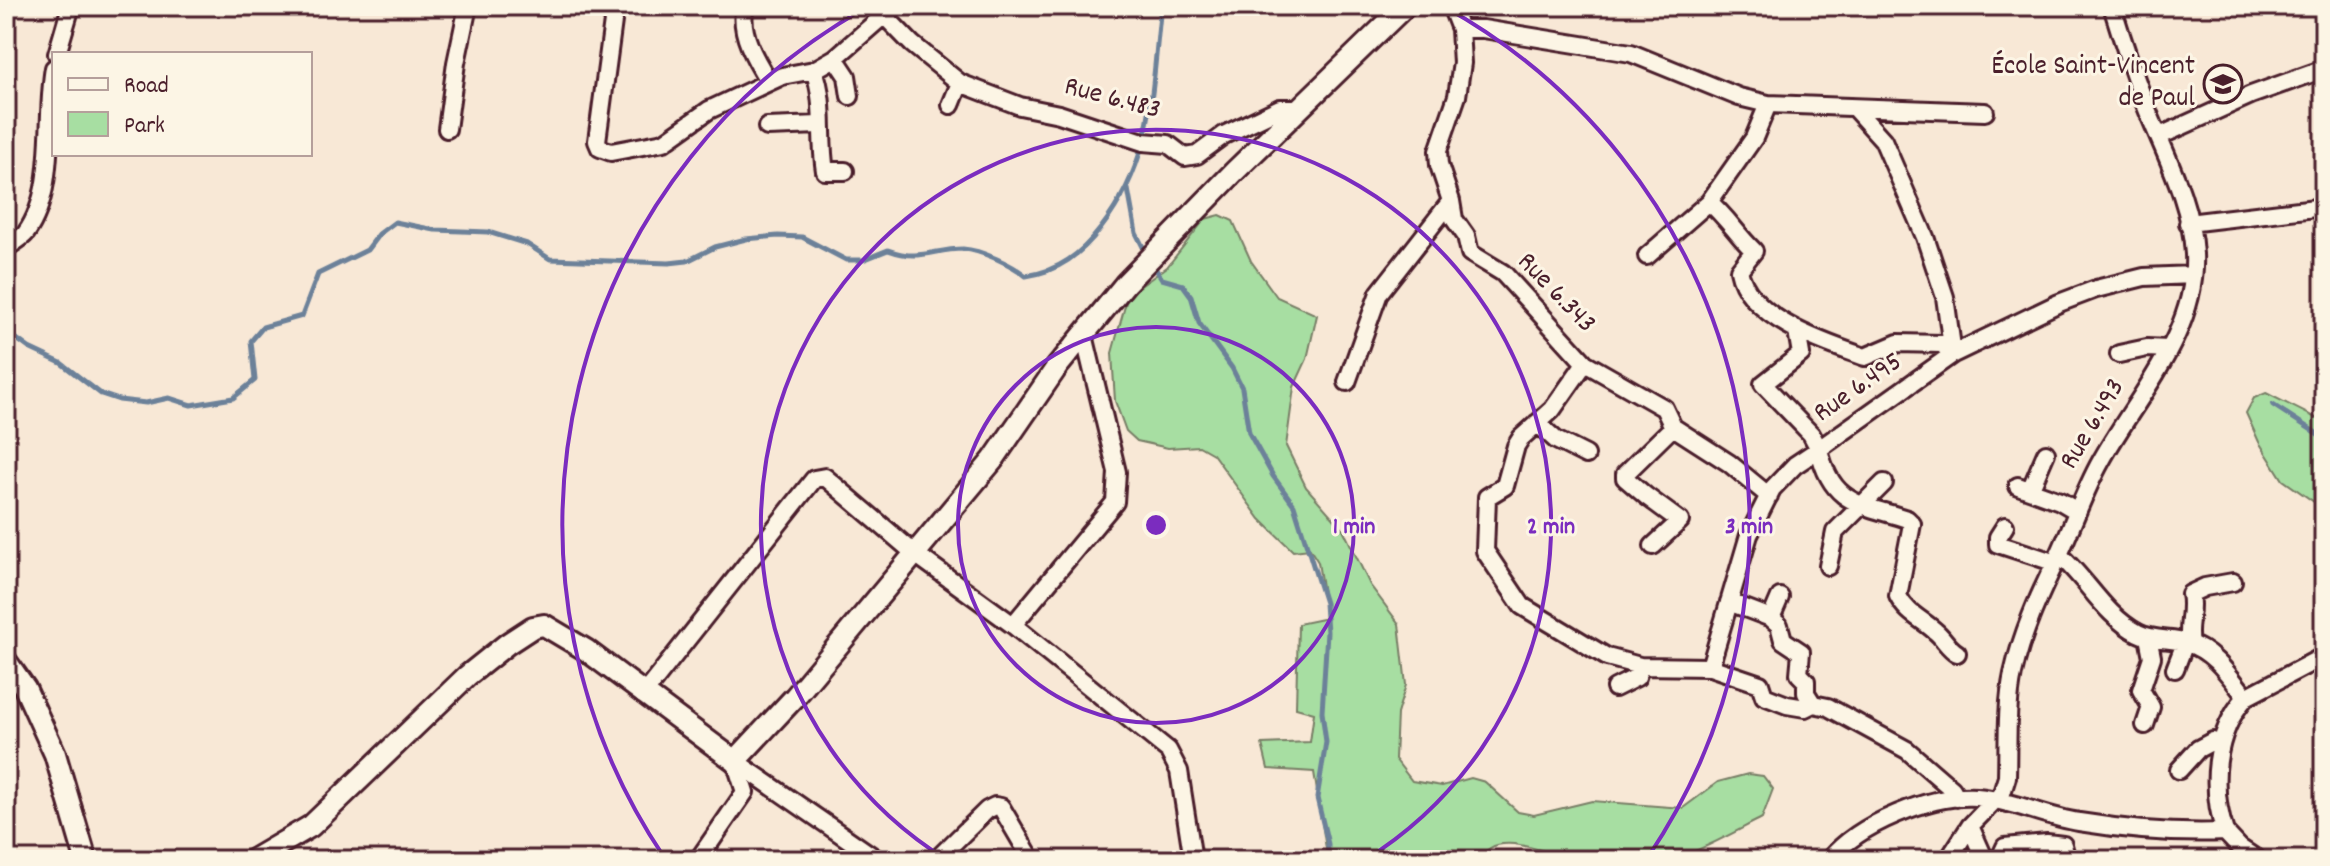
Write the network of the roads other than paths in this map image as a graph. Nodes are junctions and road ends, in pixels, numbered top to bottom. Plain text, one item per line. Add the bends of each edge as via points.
1 (71, 6) edge
2 (468, 6) edge
3 (615, 6) edge
4 (745, 6) edge
5 (1405, 6) edge
6 (1451, 6) edge
7 (2112, 6) edge
8 (879, 11) edge
9 (1460, 29) junction
10 (58, 52) edge
11 (835, 58) junction
12 (2324, 69) edge
13 (814, 70) junction
14 (769, 82) junction
15 (960, 83) junction
16 (52, 92) edge
17 (850, 96) dead end
18 (1768, 104) junction
19 (951, 105) dead end
20 (1300, 108) junction
21 (1856, 110) junction
22 (1985, 112) dead end
23 (820, 125) junction
24 (767, 127) dead end
25 (447, 129) dead end
26 (2160, 136) junction
27 (845, 171) dead end
28 (1451, 201) junction
29 (1709, 202) junction
30 (2324, 207) edge
31 (2188, 223) junction
32 (6, 248) edge
33 (1647, 256) dead end
34 (2193, 275) junction
35 (1797, 331) junction
36 (1084, 335) junction
37 (2168, 349) junction
38 (1953, 354) junction
39 (2119, 354) dead end
40 (1585, 363) junction
41 (1347, 382) dead end
42 (1537, 423) junction
43 (1673, 427) junction
44 (1819, 449) junction
45 (2046, 453) dead end
46 (1586, 455) dead end
47 (1884, 483) dead end
48 (1769, 496) junction
49 (1860, 507) junction
50 (2077, 511) junction
51 (2005, 526) dead end
52 (1653, 546) dead end
53 (914, 553) junction
54 (2057, 559) junction
55 (1828, 566) dead end
56 (2233, 582) dead end
57 (1780, 597) dead end
58 (1729, 602) junction
59 (1771, 618) junction
60 (1013, 625) junction
61 (2148, 637) junction
62 (2188, 643) junction
63 (1957, 653) dead end
64 (2324, 656) edge
65 (6, 661) edge
66 (1640, 666) junction
67 (1710, 667) junction
68 (2175, 669) dead end
69 (1615, 688) dead end
70 (643, 695) junction
71 (2246, 697) junction
72 (1813, 704) junction
73 (2145, 725) dead end
74 (2220, 744) junction
75 (735, 761) junction
76 (2179, 770) dead end
77 (1957, 798) junction
78 (1996, 801) junction
79 (1970, 826) junction
80 (2225, 832) junction
81 (86, 860) edge
82 (253, 860) edge
83 (698, 860) edge
84 (878, 860) edge
85 (936, 860) edge
86 (1032, 860) edge
87 (1193, 860) edge
88 (1829, 860) edge
89 (1948, 860) edge
90 (1985, 860) edge
91 (1999, 860) edge
92 (2067, 860) edge
93 (2258, 860) edge

1 - 10 street
2 - 25 street
3 - 14 street via 600,148 611,152 664,142 709,110
4 - 14 street via 744,28
5 - 20 street
6 - 9 street, Rue 6.343
7 - 26 street, Rue 6.493
8 - 11 street
8 - 15 street, Rue 6.483
9 - 18 street via 1631,53
9 - 28 street, Rue 6.343 via 1461,78 1438,151
11 - 13 street
11 - 17 street via 847,76
12 - 26 street
13 - 14 street
13 - 23 street via 823,104
15 - 19 street
15 - 20 street, Rue 6.483 via 1020,106 1143,142 1168,144 1185,157 1280,108
16 - 32 street via 45,178 35,218 24,236
18 - 21 street
18 - 29 street via 1754,138
20 - 36 street via 1171,235
21 - 22 street
21 - 38 street via 1883,140 1920,223 1945,297
23 - 24 street
23 - 27 street via 825,171
26 - 31 street, Rue 6.493
28 - 40 street, Rue 6.343 via 1470,253 1503,273
28 - 41 street via 1379,293
29 - 33 street
29 - 35 street via 1754,251 1739,270 1745,288
30 - 31 street
31 - 34 street, Rue 6.493
34 - 37 street, Rue 6.493
34 - 38 street, Rue 6.495 via 2144,277 2096,289
35 - 38 street via 1865,357 1901,343 1942,344
35 - 44 street via 1801,354 1763,384
36 - 53 street via 993,460
36 - 60 street via 1117,472 1115,502
37 - 39 street
37 - 50 street, Rue 6.493
38 - 44 street, Rue 6.495
40 - 42 street
40 - 43 street, Rue 6.343 via 1664,408
42 - 46 street
42 - 66 street via 1516,446 1505,486 1487,497 1485,551 1522,606 1607,657
43 - 48 street, Rue 6.343
43 - 52 street via 1625,474 1680,521
44 - 48 street via 1782,475
44 - 49 street, Rue 6.495 via 1830,480
45 - 50 street via 2024,487
47 - 49 street
48 - 58 street via 1749,535
49 - 55 street via 1835,532
49 - 63 street, Rue 6.495 via 1912,524 1898,596
50 - 54 street, Rue 6.493
51 - 54 street via 1998,544
53 - 60 street
53 - 70 street via 825,477 814,479
53 - 75 street
54 - 61 street via 2074,568 2103,605
54 - 78 street, Rue 6.493 via 2028,621 2013,676 2007,777
56 - 62 street via 2190,594
57 - 59 street
58 - 59 street
58 - 67 street
59 - 72 street via 1783,640 1801,652 1799,674
60 - 87 street via 1168,750 1179,771
61 - 62 street
61 - 73 street via 2152,657 2141,690 2151,707
62 - 68 street
62 - 71 street via 2217,661
64 - 71 street
65 - 81 street via 25,688 55,754
66 - 67 street
66 - 69 street via 1637,677
67 - 72 street via 1760,684 1764,696 1787,705
70 - 75 street
70 - 82 street via 562,634 544,625 533,627 467,676 311,826
71 - 74 street
72 - 77 street via 1907,750
74 - 76 street via 2213,741 2198,749
74 - 80 street via 2219,814
75 - 83 street via 745,792
75 - 84 street
77 - 78 street
77 - 88 street via 1871,824
78 - 79 street, Rue 6.493
78 - 80 street via 2075,822 2141,831
79 - 89 street, Rue 6.493
79 - 90 street
80 - 93 street
85 - 86 street via 995,806 1001,807
91 - 92 street via 2005,847 2047,843 2063,845

